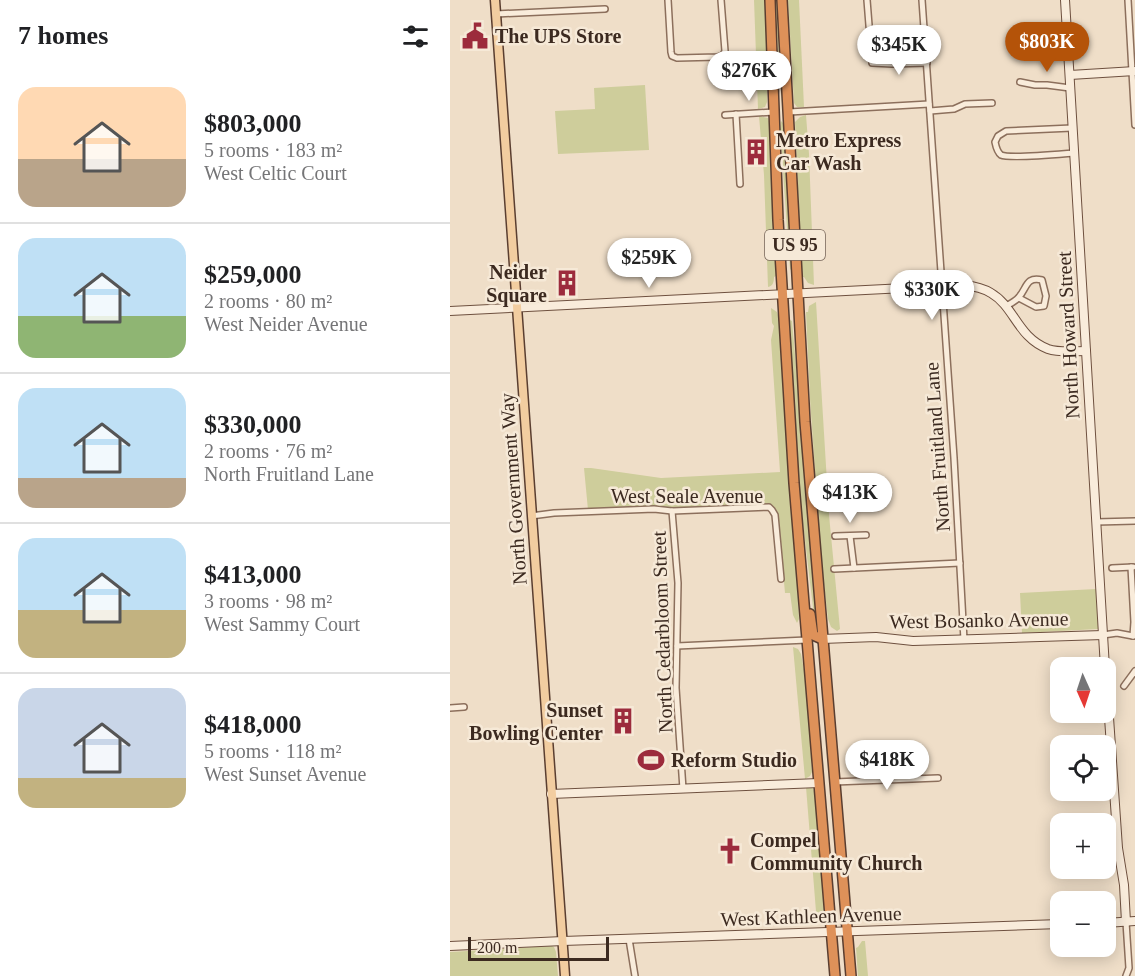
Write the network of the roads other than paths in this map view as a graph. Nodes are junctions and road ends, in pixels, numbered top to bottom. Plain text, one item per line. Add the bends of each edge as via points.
1 (495, 0) edge
2 (668, 0) edge
3 (721, 0) edge
4 (770, 0) edge
5 (782, 0) edge
6 (867, 0) edge
7 (922, 0) edge
8 (1065, 0) edge
9 (1128, 0) edge
10 (605, 9) dead end
11 (496, 14) junction
12 (927, 63) junction
13 (1133, 71) edge
14 (1070, 75) junction
15 (1020, 82) dead end
16 (1070, 88) junction
17 (773, 89) junction
18 (992, 103) dead end
19 (929, 104) junction
20 (789, 111) junction
21 (930, 111) junction
22 (774, 112) junction
23 (736, 114) junction
24 (725, 115) dead end
25 (1135, 125) edge
26 (1072, 128) junction
27 (789, 131) junction
28 (1074, 153) junction
29 (740, 184) dead end
30 (941, 286) junction
31 (798, 294) junction
32 (783, 295) junction
33 (1019, 298) junction
34 (1006, 306) junction
35 (516, 309) junction
36 (450, 311) edge
37 (1086, 351) junction
38 (672, 511) junction
39 (531, 516) junction
40 (1135, 521) edge
41 (1096, 522) junction
42 (866, 535) dead end
43 (850, 536) junction
44 (835, 537) dead end
45 (960, 563) junction
46 (1133, 567) edge
47 (854, 568) junction
48 (1112, 568) dead end
49 (834, 569) dead end
50 (781, 579) dead end
51 (803, 590) junction
52 (1103, 635) junction
53 (1134, 636) edge
54 (822, 639) junction
55 (807, 640) junction
56 (964, 640) junction
57 (677, 646) junction
58 (1104, 657) edge
59 (1135, 671) edge
60 (1124, 686) dead end
61 (827, 695) junction
62 (464, 707) dead end
63 (450, 708) edge
64 (1109, 723) edge
65 (938, 778) dead end
66 (834, 782) junction
67 (819, 783) junction
68 (683, 789) junction
69 (551, 795) junction
70 (1135, 921) edge
71 (1116, 922) edge
72 (1126, 922) junction
73 (1050, 924) edge
74 (847, 931) junction
75 (831, 932) junction
76 (629, 939) junction
77 (563, 941) junction
78 (450, 946) edge
79 (565, 976) edge
80 (635, 976) edge
81 (835, 976) edge
82 (851, 976) edge
83 (1126, 976) edge

1 - 11 main road, North Government Way
2 - 3 street via 671,52 677,58 723,55
4 - 17 highway, US 95
5 - 20 highway, US 95
6 - 12 street via 872,63
7 - 12 street, North Fruitland Lane
8 - 14 street, North Howard Street
9 - 13 street
10 - 11 street
11 - 35 main road, North Government Way
12 - 19 street, North Fruitland Lane
13 - 14 street
13 - 25 street
14 - 16 street, North Howard Street
15 - 16 street
16 - 26 street, North Howard Street
17 - 20 highway via 781,108
17 - 22 highway, US 95
18 - 21 street
19 - 20 street
19 - 21 street, North Fruitland Lane
20 - 27 highway, US 95
21 - 30 street, North Fruitland Lane
22 - 23 street
22 - 27 highway via 787,122
22 - 32 highway, US 95
23 - 24 street
23 - 29 street
26 - 28 street, North Howard Street
26 - 28 street via 1006,132 995,142 1001,154 1012,157
27 - 31 highway, US 95
28 - 37 street, North Howard Street
30 - 31 street
30 - 34 street via 980,288
30 - 45 street, North Fruitland Lane
31 - 32 street
31 - 54 highway, US 95
32 - 35 street
32 - 51 highway, US 95
33 - 33 street via 1030,280 1042,280 1044,306 1036,307
33 - 34 street
34 - 37 street via 1026,335 1037,343 1061,352
35 - 36 street
35 - 39 main road, North Government Way
37 - 41 street, North Howard Street
38 - 39 street, West Seale Avenue
38 - 50 street, West Seale Avenue via 769,507 775,515
38 - 57 street, North Cedarbloom Street via 678,583
39 - 69 main road, North Government Way
40 - 41 street
41 - 52 street, North Howard Street
42 - 43 street
43 - 44 street
43 - 47 street
45 - 47 street
45 - 56 street, North Fruitland Lane
46 - 48 street
46 - 53 street
47 - 49 street
51 - 54 highway via 813,634
51 - 55 highway, US 95
52 - 53 street, West Bosanko Avenue
52 - 56 street, West Bosanko Avenue
52 - 58 street, North Howard Street
54 - 56 street, West Bosanko Avenue
54 - 61 highway, US 95
55 - 57 street
55 - 61 highway via 817,649
55 - 67 highway, US 95
57 - 68 street, North Cedarbloom Street
59 - 60 street
61 - 66 highway, US 95
62 - 63 street
64 - 72 street
65 - 66 street
66 - 74 highway, US 95
67 - 68 street
67 - 75 highway, US 95
68 - 69 street
69 - 77 main road, North Government Way
70 - 72 street
71 - 72 street
72 - 83 street
73 - 74 street, West Kathleen Avenue
74 - 75 street, West Kathleen Avenue
74 - 82 highway, US 95
75 - 76 street, West Kathleen Avenue
75 - 81 highway, US 95
76 - 77 street, West Kathleen Avenue
76 - 80 street
77 - 78 street, West Kathleen Avenue
77 - 79 main road, North Government Way

